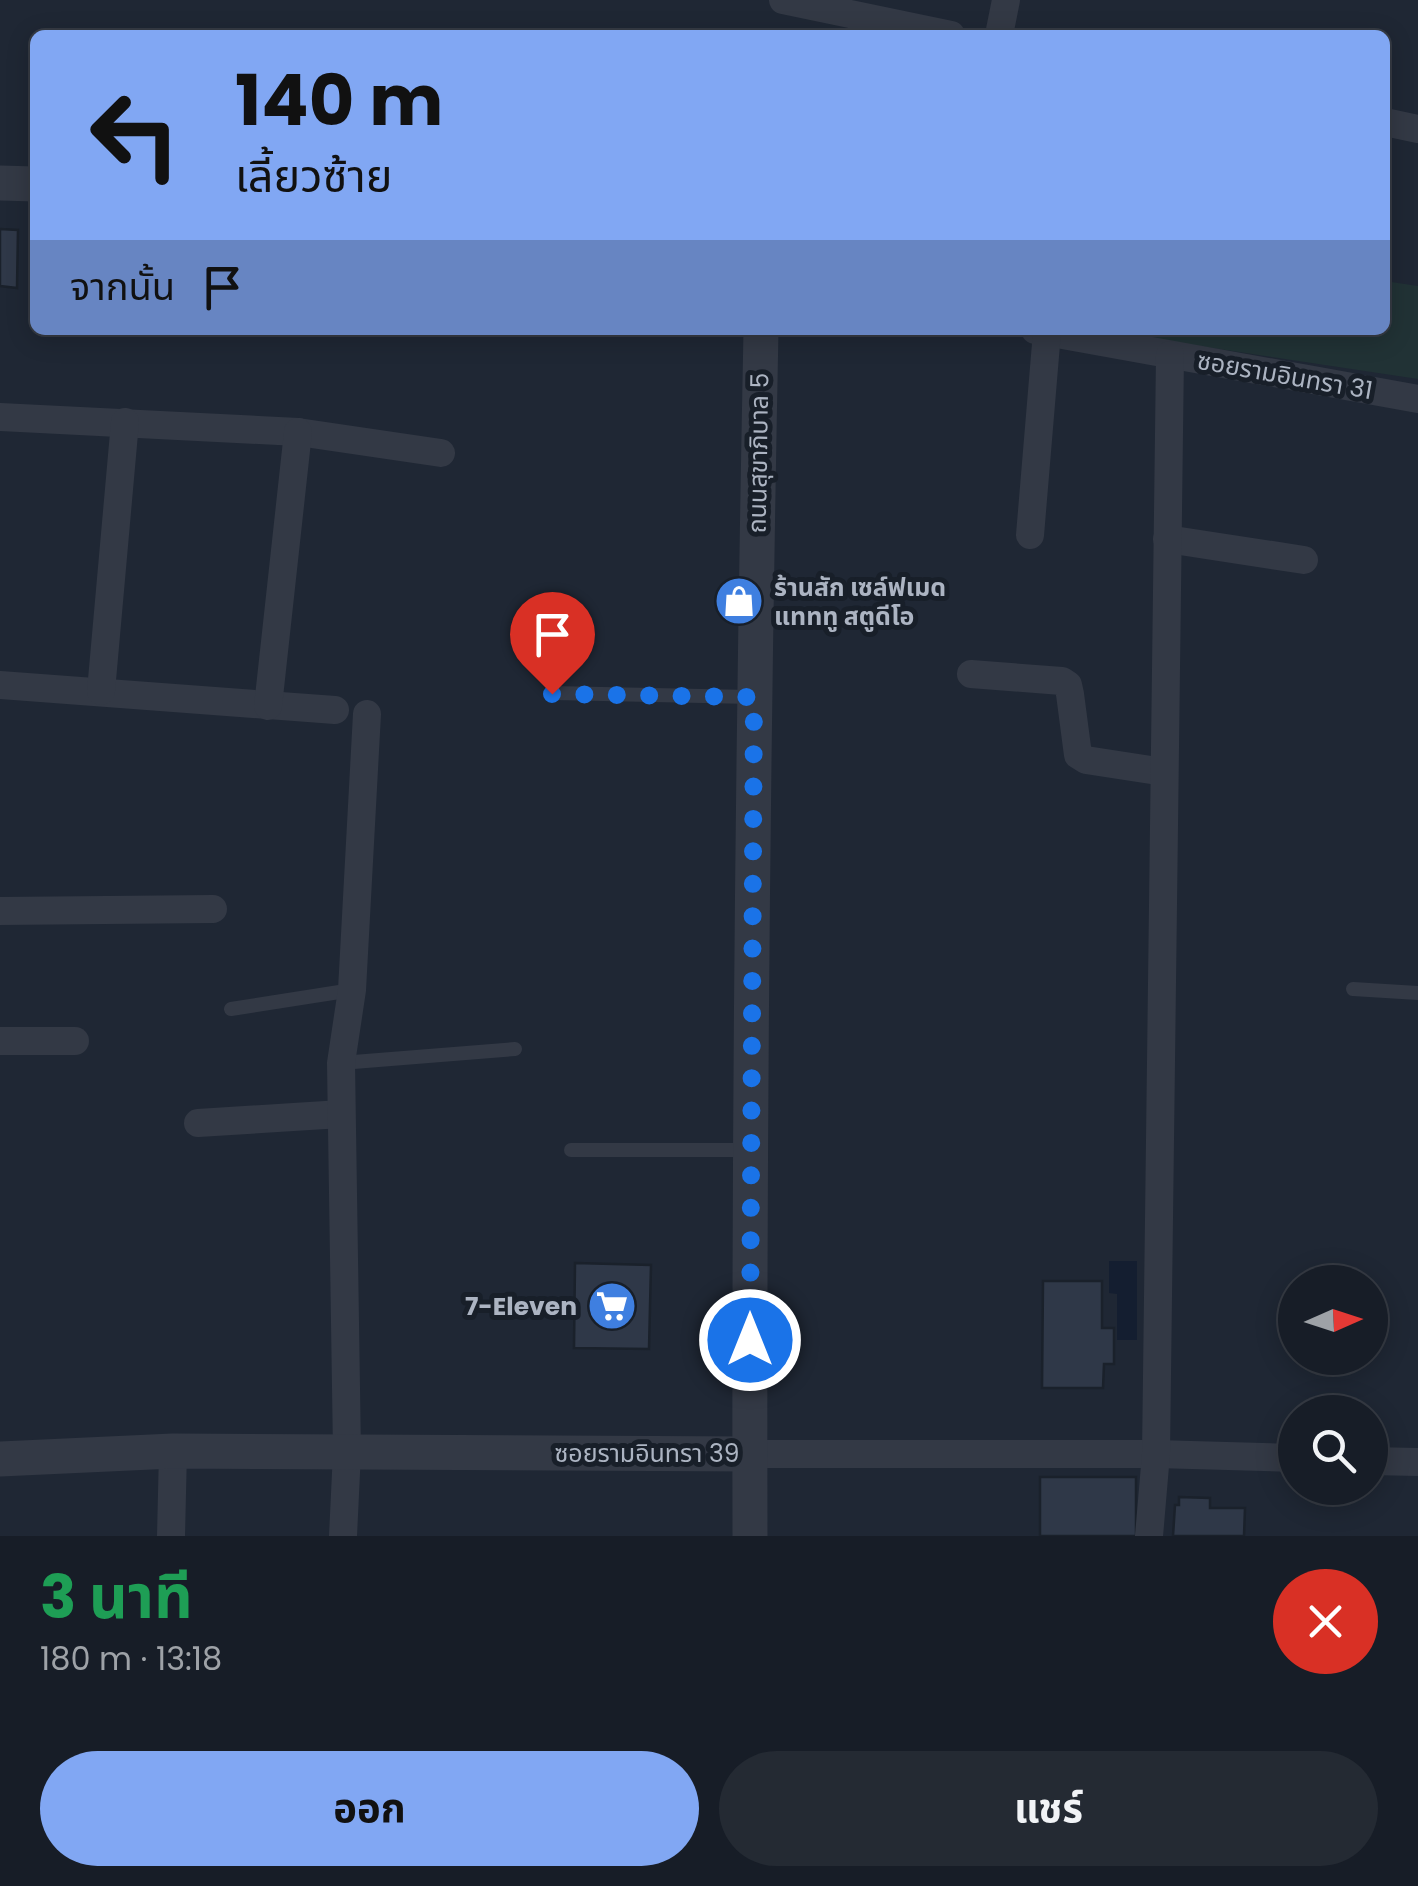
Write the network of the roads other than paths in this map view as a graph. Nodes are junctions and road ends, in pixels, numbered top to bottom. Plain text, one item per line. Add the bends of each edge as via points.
1 (783, 0) edge
2 (1006, 0) edge
3 (928, 30) edge
4 (1000, 30) edge
5 (1390, 123) edge
6 (1418, 129) edge
7 (0, 184) edge
8 (30, 184) edge
9 (761, 335) edge
10 (1041, 335) edge
11 (1062, 335) edge
12 (1170, 355) junction
13 (1418, 399) edge
14 (0, 417) edge
15 (125, 422) junction
16 (298, 432) junction
17 (441, 453) dead end
18 (1030, 535) dead end
19 (1167, 540) junction
20 (1304, 560) dead end
21 (971, 674) dead end
22 (0, 684) edge
23 (101, 691) junction
24 (552, 694) dead end
25 (754, 697) junction
26 (268, 706) junction
27 (335, 710) dead end
28 (367, 714) dead end
29 (1164, 772) junction
30 (213, 909) dead end
31 (0, 910) edge
32 (1353, 989) dead end
33 (352, 990) junction
34 (1418, 993) edge
35 (231, 1009) dead end
36 (0, 1040) edge
37 (74, 1041) dead end
38 (515, 1049) dead end
39 (342, 1063) junction
40 (340, 1114) junction
41 (198, 1123) dead end
42 (571, 1150) dead end
43 (749, 1150) junction
44 (174, 1451) junction
45 (346, 1452) junction
46 (750, 1454) junction
47 (1156, 1454) junction
48 (1278, 1458) edge
49 (0, 1459) edge
50 (1388, 1461) edge
51 (1418, 1462) edge
52 (171, 1536) edge
53 (344, 1536) edge
54 (750, 1536) edge
55 (1149, 1536) edge

1 - 3 street
2 - 4 street
5 - 6 street
7 - 8 street
9 - 25 street, ถนนสุขาภิบาล 5
10 - 18 street
11 - 12 street, ซอยรามอินทรา 31
12 - 13 street, ซอยรามอินทรา 31
12 - 19 street
14 - 15 street
15 - 16 street
15 - 23 street
16 - 17 street
16 - 26 street
19 - 20 street
19 - 29 street
21 - 29 street via 1062,681 1070,694 1078,756
22 - 23 street
23 - 26 street
24 - 25 lane
25 - 43 street, ถนนสุขาภิบาล 5
26 - 27 street
28 - 33 street
29 - 47 street
30 - 31 street
32 - 34 lane
33 - 35 lane
33 - 39 street
36 - 37 street
38 - 39 lane
39 - 40 street
40 - 41 street
40 - 45 street
42 - 43 lane
43 - 46 street, ถนนสุขาภิบาล 5
44 - 45 street, ซอยรามอินทรา 39
44 - 49 street, ซอยรามอินทรา 39
44 - 52 street
45 - 46 street, ซอยรามอินทรา 39
45 - 53 street
46 - 47 street, ซอยรามอินทรา 39
46 - 54 street, ถนนสุขาภิบาล 5
47 - 48 street, ซอยรามอินทรา 39
47 - 55 street
50 - 51 street

